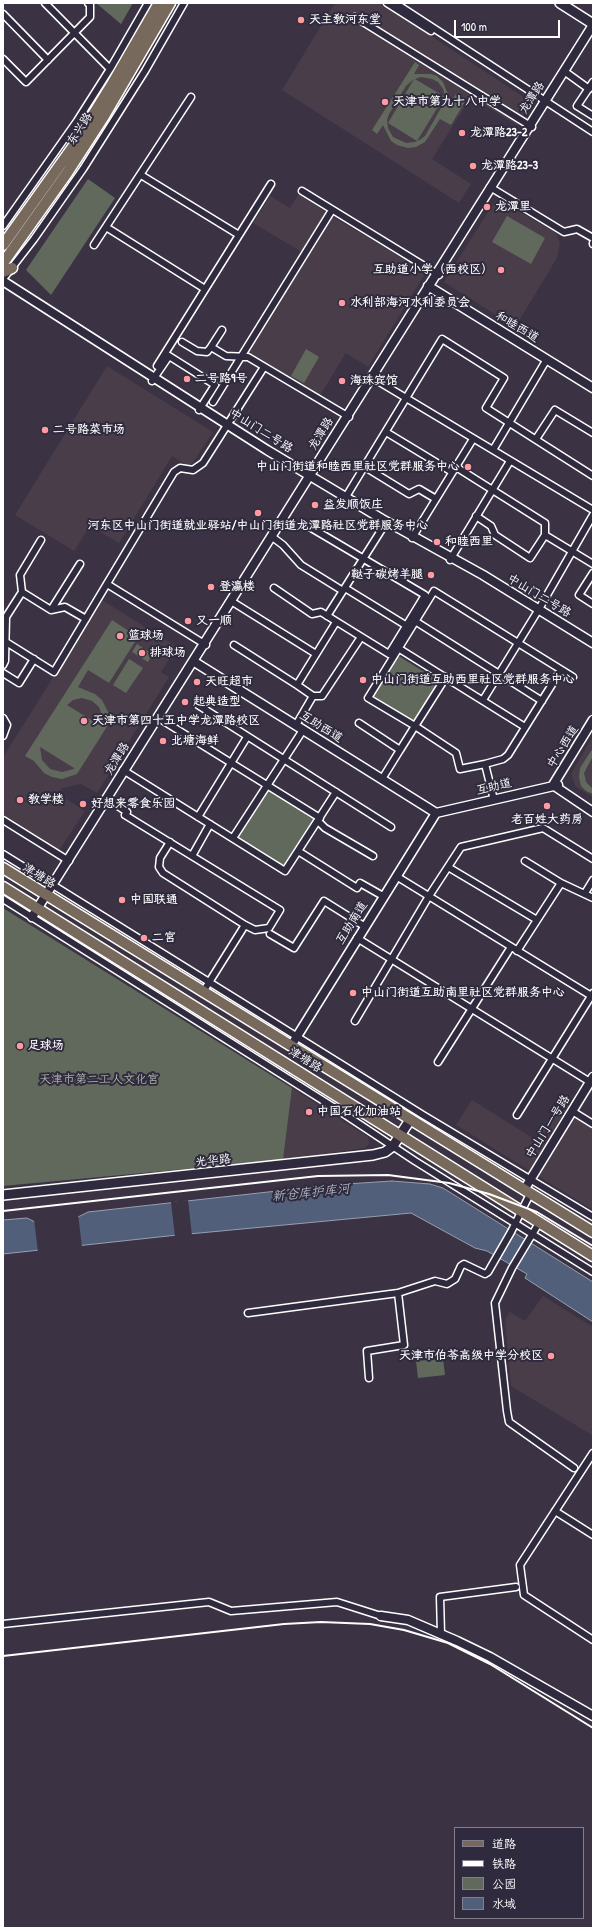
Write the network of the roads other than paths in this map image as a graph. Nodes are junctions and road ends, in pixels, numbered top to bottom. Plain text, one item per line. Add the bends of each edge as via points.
1 (45, 3) edge
2 (88, 3) edge
3 (148, 3) edge
4 (159, 3) edge
5 (170, 3) edge
6 (184, 3) edge
7 (387, 3) edge
8 (395, 3) edge
9 (560, 3) edge
10 (3, 14) edge
11 (356, 17) dead end
12 (593, 24) edge
13 (75, 33) junction
14 (593, 33) edge
15 (3, 59) edge
16 (48, 60) junction
17 (110, 69) junction
18 (565, 72) junction
19 (593, 82) edge
20 (589, 89) junction
21 (191, 97) dead end
22 (545, 102) junction
23 (593, 116) edge
24 (531, 126) junction
25 (593, 132) edge
26 (141, 175) junction
27 (271, 184) dead end
28 (491, 188) junction
29 (302, 191) dead end
30 (332, 210) junction
31 (3, 226) edge
32 (106, 227) junction
33 (239, 235) junction
34 (593, 238) edge
35 (3, 245) edge
36 (94, 245) dead end
37 (6, 268) edge
38 (437, 274) junction
39 (3, 280) edge
40 (3, 286) edge
41 (429, 287) junction
42 (205, 289) junction
43 (222, 330) dead end
44 (182, 342) dead end
45 (211, 347) junction
46 (240, 357) junction
47 (547, 359) junction
48 (157, 366) dead end
49 (264, 367) junction
50 (372, 378) junction
51 (153, 380) junction
52 (593, 387) edge
53 (406, 398) junction
54 (213, 402) dead end
55 (200, 409) junction
56 (348, 417) junction
57 (509, 423) junction
58 (228, 426) junction
59 (386, 432) junction
60 (593, 433) edge
61 (473, 439) junction
62 (536, 439) junction
63 (493, 450) junction
64 (510, 460) junction
65 (365, 468) junction
66 (454, 470) junction
67 (593, 476) edge
68 (310, 477) junction
69 (492, 490) junction
70 (345, 498) junction
71 (436, 499) junction
72 (593, 510) edge
73 (593, 515) edge
74 (476, 516) junction
75 (386, 522) junction
76 (308, 526) dead end
77 (546, 535) junction
78 (413, 536) junction
79 (272, 537) junction
80 (41, 540) dead end
81 (572, 551) junction
82 (363, 559) junction
83 (450, 559) junction
84 (80, 564) dead end
85 (593, 564) edge
86 (593, 573) edge
87 (107, 584) junction
88 (274, 588) dead end
89 (344, 590) junction
90 (22, 592) junction
91 (232, 602) junction
92 (593, 604) edge
93 (51, 610) junction
94 (538, 611) junction
95 (327, 616) junction
96 (86, 619) junction
97 (415, 621) junction
98 (336, 622) junction
99 (407, 626) junction
100 (360, 637) junction
101 (6, 642) junction
102 (518, 643) junction
103 (593, 643) edge
104 (205, 645) junction
105 (234, 645) dead end
106 (593, 646) edge
107 (398, 648) junction
108 (316, 654) junction
109 (34, 659) junction
110 (194, 661) junction
111 (3, 665) edge
112 (561, 670) junction
113 (3, 673) edge
114 (500, 673) junction
115 (446, 677) junction
116 (573, 677) dead end
117 (297, 685) junction
118 (313, 696) junction
119 (483, 700) junction
120 (542, 701) junction
121 (198, 705) dead end
122 (159, 717) junction
123 (3, 718) edge
124 (593, 720) edge
125 (359, 723) dead end
126 (415, 726) junction
127 (300, 727) junction
128 (525, 727) junction
129 (593, 728) edge
130 (3, 736) edge
131 (247, 737) junction
132 (400, 750) junction
133 (284, 759) junction
134 (230, 763) junction
135 (485, 764) junction
136 (124, 771) junction
137 (382, 779) junction
138 (268, 785) junction
139 (556, 785) junction
140 (336, 792) junction
141 (107, 799) junction
142 (494, 800) junction
143 (593, 807) edge
144 (593, 812) edge
145 (436, 813) junction
146 (198, 817) junction
147 (319, 819) junction
148 (3, 820) edge
149 (210, 824) junction
150 (391, 827) dead end
151 (233, 838) junction
152 (170, 842) junction
153 (298, 851) junction
154 (3, 854) edge
155 (192, 856) junction
156 (373, 856) dead end
157 (593, 859) edge
158 (68, 861) junction
159 (525, 861) dead end
160 (448, 867) junction
161 (3, 868) edge
162 (396, 876) junction
163 (593, 880) edge
164 (561, 883) junction
165 (53, 885) junction
166 (3, 887) edge
167 (585, 893) junction
168 (46, 896) junction
169 (383, 896) junction
170 (429, 896) junction
171 (593, 898) edge
172 (3, 899) edge
173 (36, 913) junction
174 (537, 920) junction
175 (245, 925) junction
176 (364, 926) junction
177 (270, 934) dead end
178 (357, 938) junction
179 (511, 946) junction
180 (517, 950) junction
181 (392, 960) junction
182 (210, 982) junction
183 (203, 992) junction
184 (592, 996) edge
185 (471, 1008) junction
186 (355, 1021) dead end
187 (296, 1037) junction
188 (291, 1046) junction
189 (553, 1059) junction
190 (438, 1062) dead end
191 (592, 1079) edge
192 (572, 1111) junction
193 (517, 1115) dead end
194 (410, 1120) junction
195 (593, 1124) edge
196 (401, 1135) junction
197 (393, 1146) junction
198 (530, 1179) junction
199 (527, 1192) junction
200 (3, 1195) edge
201 (521, 1210) junction
202 (593, 1217) edge
203 (515, 1223) junction
204 (539, 1223) junction
205 (593, 1232) edge
206 (532, 1233) junction
207 (593, 1256) edge
208 (593, 1272) edge
209 (398, 1293) junction
210 (248, 1313) dead end
211 (369, 1378) dead end
212 (593, 1453) edge
213 (574, 1468) dead end
214 (555, 1511) junction
215 (593, 1536) edge
216 (516, 1588) dead end
217 (381, 1616) joint
218 (3, 1624) edge
219 (441, 1634) junction
220 (593, 1640) edge
221 (593, 1716) edge

1 - 13 street
2 - 13 street via 90,17
3 - 17 street
4 - 35 main road, 东兴路 via 75,144
5 - 37 main road, 东兴路 via 104,116 39,213
6 - 37 street via 145,71 83,169 34,239
7 - 22 street
8 - 22 street
9 - 12 main road
10 - 16 street
11 - 24 street
12 - 18 street, 龙潭路
13 - 16 street
13 - 17 street
14 - 18 street, 龙潭路
15 - 16 street via 26,82
17 - 31 street via 77,121
18 - 20 street
18 - 22 street, 龙潭路
19 - 20 street
20 - 23 street via 577,106
21 - 26 street
22 - 24 street, 龙潭路
22 - 25 street
24 - 28 street, 龙潭路
26 - 32 street
26 - 33 street
27 - 33 street
28 - 34 street via 564,232 577,229
28 - 38 street, 龙潭路
29 - 30 street
30 - 38 street
30 - 46 street
32 - 36 street
32 - 42 street
33 - 42 street
37 - 39 street
38 - 41 street, 龙潭路
39 - 51 street, 中山门二号路
40 - 51 street, 中山门二号路
41 - 47 street, 和睦西道
41 - 50 street, 龙潭路
42 - 48 street
43 - 45 street
44 - 45 street via 197,351 208,352
45 - 46 street via 226,356
46 - 49 street via 248,357
46 - 54 street
47 - 52 street, 和睦西道
47 - 57 street
49 - 56 street
49 - 58 street
50 - 53 street
50 - 56 street, 龙潭路
51 - 55 street, 中山门二号路
51 - 55 street via 169,356 215,385
53 - 57 street via 442,339 504,378 486,408
53 - 59 street
53 - 61 street
55 - 58 street, 中山门二号路
56 - 68 street, 龙潭路
57 - 62 street
57 - 63 street
58 - 68 street, 中山门二号路
58 - 87 street via 200,467 193,470 176,469
59 - 65 street
59 - 66 street
60 - 62 street via 555,410
61 - 63 street
61 - 66 street
62 - 67 street
63 - 64 street
64 - 69 street
64 - 72 street
65 - 70 street
65 - 71 street via 409,494 419,489
66 - 69 street
66 - 71 street
68 - 70 street, 中山门二号路
68 - 79 street, 龙潭路
69 - 74 street
69 - 77 street via 545,523
70 - 75 street, 中山门二号路
71 - 78 street
73 - 81 street
74 - 77 street via 491,526 495,535 530,558
74 - 83 street
75 - 78 street, 中山门二号路
75 - 82 street
76 - 82 street
77 - 81 street
78 - 83 street, 中山门二号路
79 - 89 street via 301,565
79 - 91 street, 龙潭路
80 - 90 street via 20,575
81 - 85 street
81 - 94 street
82 - 89 street
82 - 99 street via 425,595
83 - 94 street, 中山门二号路
84 - 93 street
86 - 92 street via 579,595
87 - 96 street
87 - 104 street
88 - 95 street via 312,614 321,612
89 - 95 street
89 - 99 street
90 - 93 street
90 - 101 street via 6,616
91 - 104 street, 龙潭路
91 - 108 street
93 - 96 street via 64,607
94 - 102 street
94 - 103 street, 中山门二号路
94 - 106 street, 中山门二号路
95 - 98 street
96 - 109 street via 54,672
97 - 102 street via 434,591
97 - 107 street
97 - 114 street
98 - 100 street
98 - 108 street
99 - 100 street via 389,654
100 - 118 street via 325,694 320,697
101 - 109 street
101 - 111 street
102 - 112 street
102 - 114 street
104 - 110 street, 龙潭路
105 - 117 street
107 - 115 street
107 - 126 street via 368,698
108 - 117 street
109 - 113 street via 19,683
110 - 122 street, 龙潭路
110 - 127 street, 互助西道
112 - 116 street
112 - 120 street
114 - 119 street
114 - 120 street
115 - 119 street
115 - 126 street
117 - 118 street
118 - 127 street
119 - 128 street
120 - 128 street
121 - 131 street
122 - 134 street
122 - 136 street, 龙潭路
123 - 130 street via 7,725
124 - 139 street, 中心西道
125 - 132 street
126 - 132 street
126 - 135 street via 456,753 460,769
127 - 133 street
127 - 137 street, 互助西道
128 - 135 street via 505,758
129 - 139 street, 中心西道
131 - 133 street
131 - 134 street
132 - 137 street
133 - 138 street
133 - 140 street
134 - 138 street
134 - 146 street
135 - 142 street
136 - 141 street, 龙潭路
136 - 146 street
137 - 145 street, 互助西道
138 - 147 street
138 - 151 street
139 - 142 street, 互助道
139 - 143 street
139 - 144 street
140 - 147 street
140 - 150 street
141 - 152 street via 127,812 124,815
141 - 158 street, 龙潭路
142 - 145 street, 互助道
145 - 162 street, 互助南道
146 - 149 street
147 - 153 street
147 - 156 street via 325,828
148 - 158 street
149 - 151 street
149 - 155 street
151 - 153 street via 285,871
152 - 155 street
152 - 175 street via 160,858 159,867 163,873
153 - 169 street via 357,888 360,883
154 - 165 street
155 - 175 street via 280,910 269,928 255,930
157 - 160 street via 543,828 461,847
158 - 165 street, 龙潭路
159 - 164 street
160 - 170 street
160 - 174 street
161 - 168 main road, 津塘路
162 - 169 street, 互助南道
162 - 170 street
163 - 167 street
164 - 167 street
164 - 174 street
165 - 168 street, 龙潭路
165 - 182 street
166 - 173 main road, 津塘路
167 - 171 street
168 - 173 street, 龙潭路
168 - 183 main road, 津塘路
169 - 176 street, 互助南道
170 - 179 street
170 - 181 street
172 - 173 street
173 - 196 main road, 津塘路
173 - 197 street
174 - 180 street
175 - 182 street
176 - 177 street via 324,901 294,948
176 - 178 street, 互助南道
178 - 181 street
178 - 187 street, 互助南道
179 - 180 street
179 - 185 street
180 - 184 street
181 - 185 street
181 - 186 street
182 - 183 street
182 - 187 street
183 - 188 main road, 津塘路
184 - 189 street
185 - 189 street
185 - 190 street
187 - 188 street, 互助南道
187 - 198 street
188 - 194 main road, 津塘路
189 - 191 street
189 - 193 street
191 - 192 street, 中山门一号路
192 - 195 street
192 - 198 street, 中山门一号路
194 - 196 main road, 光华路
194 - 199 main road, 津塘路
196 - 197 main road, 光华路
196 - 201 main road, 津塘路
197 - 200 main road, 光华路 via 385,1152 373,1155 329,1161
197 - 203 street
198 - 199 street, 中山门一号路
198 - 202 street
199 - 201 street
199 - 205 main road, 津塘路
201 - 203 street
201 - 204 main road, 津塘路
203 - 206 street
203 - 209 street via 488,1272 484,1274 464,1264 455,1279 447,1284 436,1281
204 - 206 street
204 - 207 main road, 津塘路
206 - 208 street
206 - 213 street via 495,1303 509,1422
209 - 210 street
209 - 211 street via 404,1345 367,1351
212 - 214 street
214 - 215 street
214 - 220 street via 520,1565 524,1596
216 - 219 street via 440,1597
217 - 218 street via 337,1602 231,1611 209,1602
217 - 219 street via 408,1620
219 - 221 street via 490,1657

